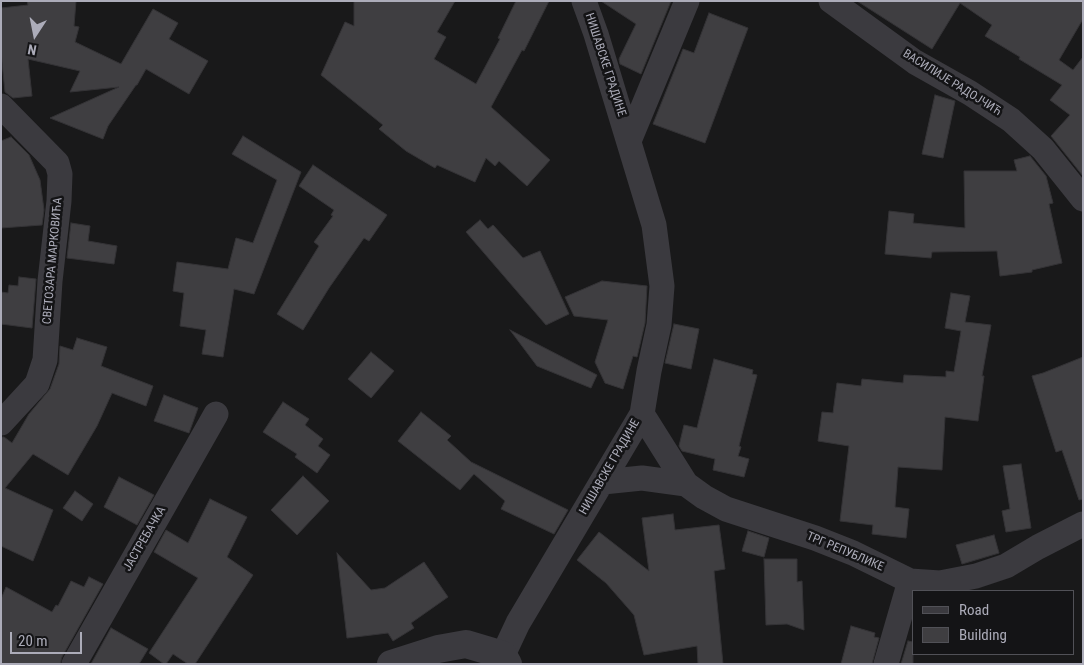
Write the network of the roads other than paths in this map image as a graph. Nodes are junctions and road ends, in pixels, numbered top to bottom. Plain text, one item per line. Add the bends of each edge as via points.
1 (584, 1) edge
2 (687, 1) edge
3 (831, 1) edge
4 (1, 106) edge
5 (629, 141) junction
6 (1083, 199) edge
7 (216, 414) dead end
8 (642, 414) junction
9 (1, 423) edge
10 (603, 482) junction
11 (686, 484) junction
12 (1083, 524) edge
13 (910, 581) junction
14 (506, 659) edge
15 (74, 664) edge
16 (391, 664) edge
17 (886, 664) edge

1 - 5 street, НИШАВСКЕ ГРАДИНЕ
2 - 5 street
3 - 6 street, ВАСИЛИЈЕ РАДОЈЧИЋ via 916,62 1010,120 1043,149
4 - 9 street, СВЕТОЗАРА МАРКОВИЋА via 57,163 60,174 43,367 37,384
5 - 8 street, НИШАВСКЕ ГРАДИНЕ via 654,225 662,286 659,325
7 - 15 street, ЈАСТРЕБАЧКА
8 - 10 street, НИШАВСКЕ ГРАДИНЕ
8 - 11 street, ТРГ РЕПУБЛИКЕ
10 - 11 street via 642,478
10 - 14 street, НИШАВСКЕ ГРАДИНЕ via 518,623
11 - 13 street, ТРГ РЕПУБЛИКЕ via 726,508 854,553
12 - 13 street, ТРГ РЕПУБЛИКЕ via 1006,566 976,576 940,583
13 - 17 street
14 - 16 street via 466,644

